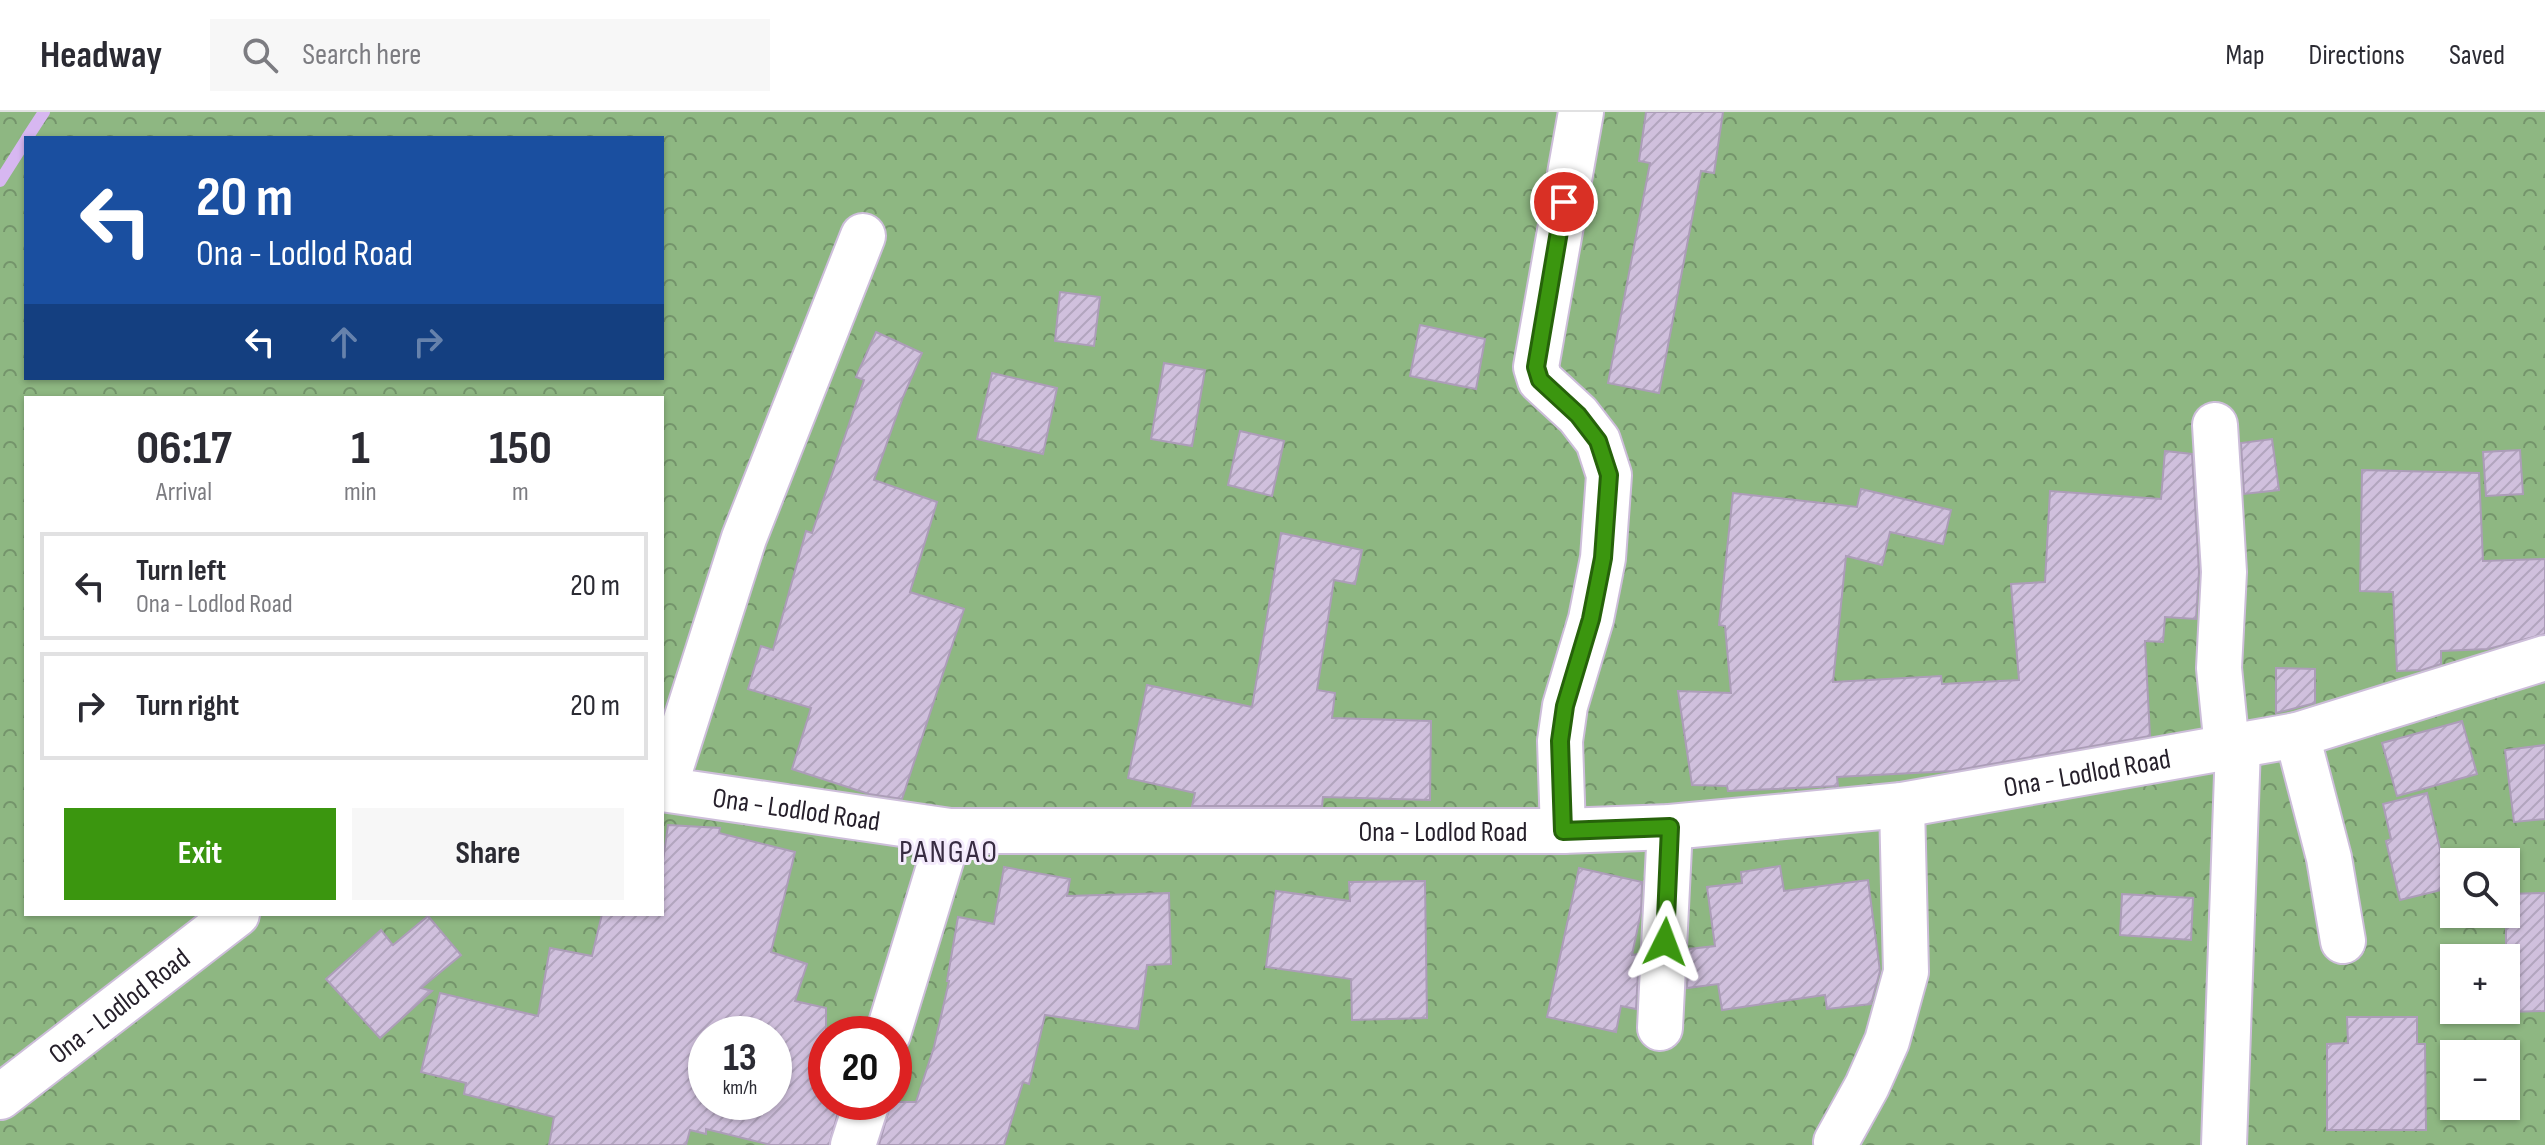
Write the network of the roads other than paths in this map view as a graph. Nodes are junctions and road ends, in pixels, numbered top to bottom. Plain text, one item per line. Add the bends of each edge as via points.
1 (1581, 112) edge
2 (863, 236) dead end
3 (2215, 425) dead end
4 (2545, 658) edge
5 (2297, 735) junction
6 (2233, 747) junction
7 (664, 786) edge
8 (664, 789) edge
9 (1902, 805) junction
10 (1670, 827) junction
11 (950, 831) junction
12 (1563, 831) junction
13 (234, 916) edge
14 (2343, 941) dead end
15 (893, 1016) edge
16 (1660, 1028) dead end
17 (0, 1097) edge
18 (861, 1120) edge
19 (1836, 1142) dead end
20 (853, 1145) edge
21 (2224, 1145) edge

1 - 12 main road via 1536,367 1540,380 1598,441 1609,475 1600,574 1560,741
2 - 7 main road via 744,538
3 - 6 main road via 2224,572 2219,668
4 - 5 main road, Ona - Lodlod Road
5 - 6 main road, Ona - Lodlod Road
5 - 14 main road via 2329,858
6 - 9 main road, Ona - Lodlod Road
6 - 21 main road
8 - 11 main road, Ona - Lodlod Road
9 - 10 main road, Ona - Lodlod Road
9 - 19 main road via 1906,972 1887,1041
10 - 12 main road, Ona - Lodlod Road
10 - 16 main road
11 - 12 main road, Ona - Lodlod Road
11 - 15 main road
13 - 17 main road, Ona - Lodlod Road
18 - 20 main road

